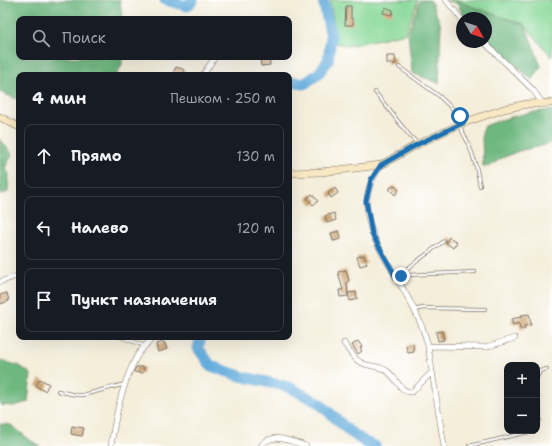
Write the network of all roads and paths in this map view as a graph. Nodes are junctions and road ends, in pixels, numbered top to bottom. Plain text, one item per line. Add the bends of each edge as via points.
1 (446, 0) edge
2 (456, 12) edge
3 (490, 48) edge
4 (213, 60) edge
5 (399, 67) dead end
6 (205, 72) edge
7 (375, 92) dead end
8 (543, 104) junction
9 (552, 104) edge
10 (0, 117) edge
11 (461, 124) junction
12 (16, 125) edge
13 (418, 144) junction
14 (381, 165) junction
15 (292, 173) edge
16 (480, 186) dead end
17 (444, 241) dead end
18 (475, 272) dead end
19 (16, 276) edge
20 (399, 278) junction
21 (0, 282) edge
22 (485, 309) dead end
23 (414, 310) junction
24 (515, 338) dead end
25 (129, 340) edge
26 (151, 340) edge
27 (344, 343) dead end
28 (146, 346) junction
29 (428, 346) junction
30 (547, 369) dead end
31 (540, 371) edge
32 (432, 372) junction
33 (125, 384) junction
34 (58, 391) dead end
35 (540, 411) edge
36 (540, 423) edge
37 (520, 434) edge
38 (110, 446) edge
39 (262, 446) edge
40 (306, 446) edge
41 (444, 446) edge
42 (469, 446) edge

1 - 2 street
3 - 8 street via 533,90
4 - 6 street
5 - 11 lane via 439,96 456,112
7 - 13 lane
8 - 9 street
8 - 11 street via 527,104 504,109
10 - 12 street
11 - 13 street
11 - 16 lane
13 - 14 street
14 - 15 street
14 - 20 street via 371,180 366,201 368,215 372,234
17 - 20 lane via 404,271
18 - 20 lane via 406,275
19 - 21 street
20 - 23 street
22 - 23 lane
23 - 29 street
24 - 29 street via 486,347
25 - 28 lane
26 - 28 street
27 - 32 street via 359,362 386,370 407,392 412,392
28 - 33 street via 138,355
29 - 32 street
30 - 31 lane
32 - 41 street
33 - 34 lane via 83,395
33 - 38 street
35 - 36 lane
37 - 42 lane
39 - 40 street via 268,440 277,438

